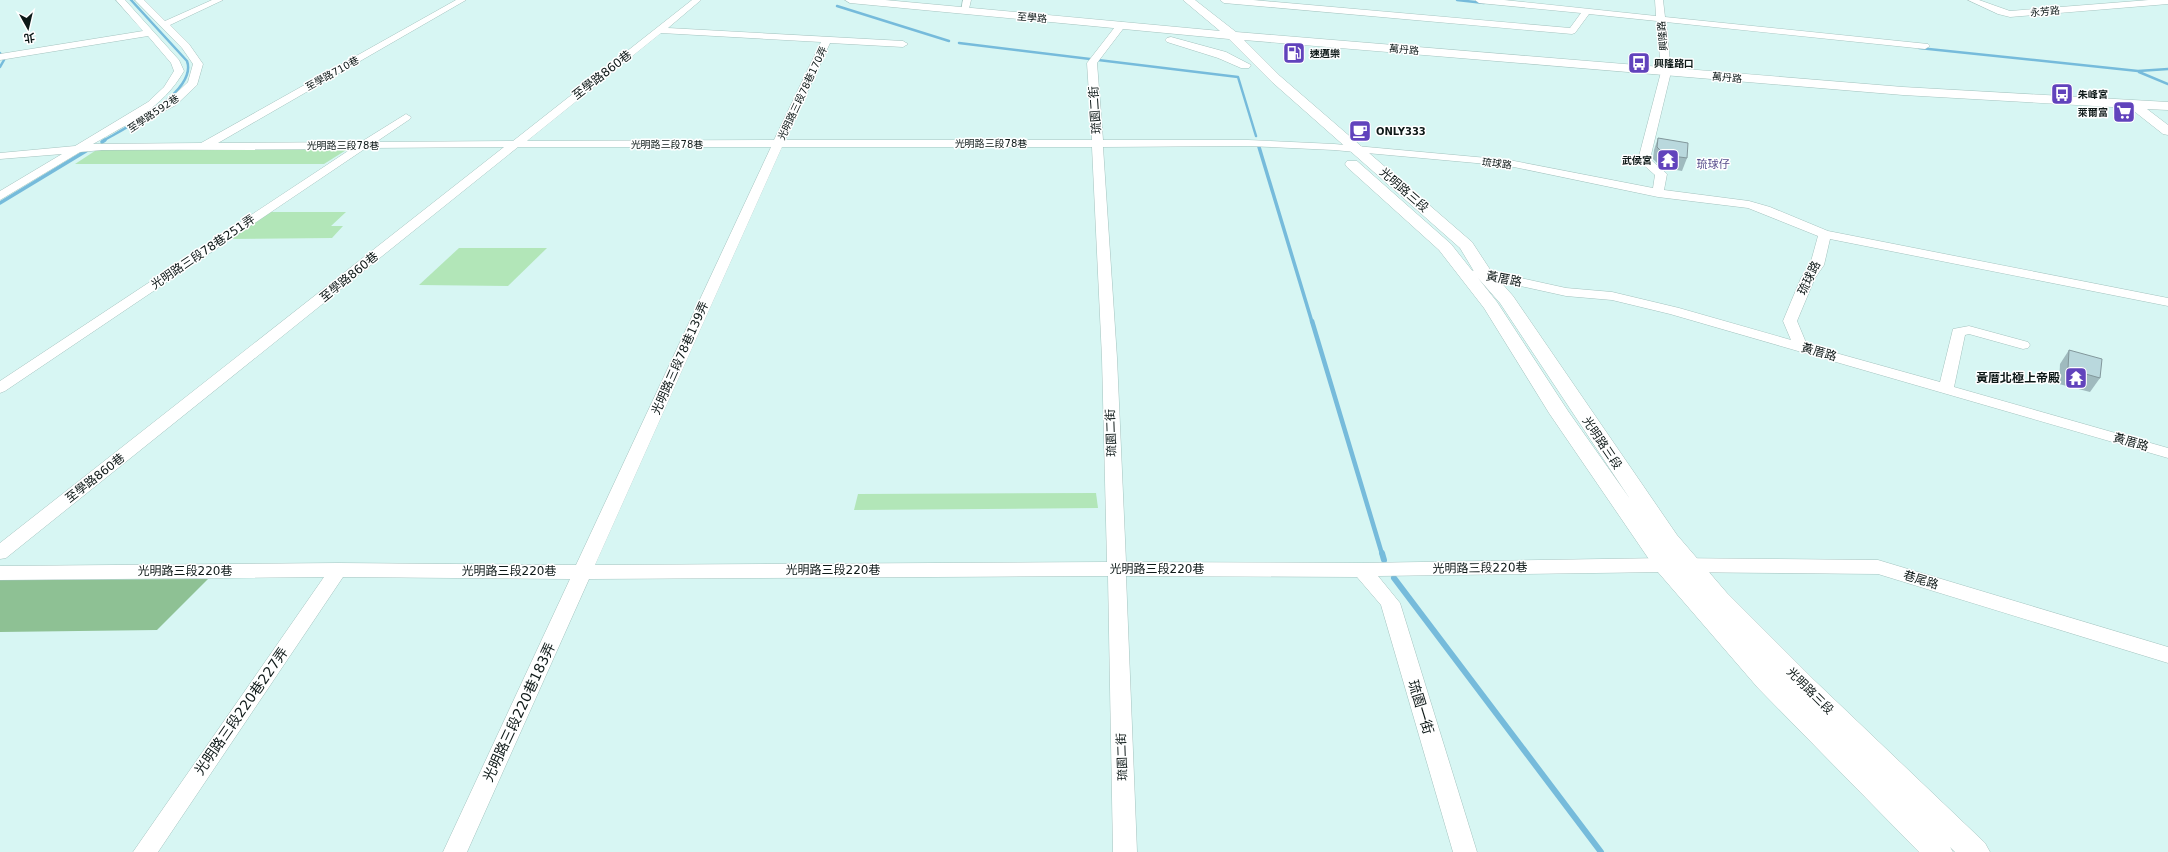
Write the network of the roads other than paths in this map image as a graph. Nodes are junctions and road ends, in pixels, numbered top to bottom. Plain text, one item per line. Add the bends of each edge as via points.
1 (120, 0) edge
2 (139, 0) edge
3 (219, 0) edge
4 (462, 0) edge
5 (697, 0) edge
6 (850, 0) edge
7 (1175, 0) edge
8 (1188, 0) edge
9 (1224, 0) edge
10 (1479, 0) edge
11 (1659, 0) edge
12 (1972, 0) edge
13 (2168, 1) edge
14 (966, 5) edge
15 (1586, 12) junction
16 (1190, 17) junction
17 (1661, 20) junction
18 (163, 25) junction
19 (1121, 25) junction
20 (660, 30) junction
21 (150, 33) junction
22 (1223, 35) junction
23 (827, 40) junction
24 (1298, 41) junction
25 (903, 44) dead end
26 (1925, 46) dead end
27 (4, 57) edge
28 (1252, 64) junction
29 (1666, 72) junction
30 (2135, 106) junction
31 (2168, 106) edge
32 (406, 117) dead end
33 (2168, 131) edge
34 (1098, 143) junction
35 (516, 144) junction
36 (363, 145) junction
37 (777, 145) junction
38 (202, 146) junction
39 (102, 147) junction
40 (1334, 147) junction
41 (78, 148) junction
42 (1357, 149) junction
43 (0, 156) edge
44 (1658, 193) junction
45 (0, 196) edge
46 (1825, 234) junction
47 (1475, 275) junction
48 (2168, 302) edge
49 (2023, 344) dead end
50 (1801, 347) junction
51 (0, 388) edge
52 (1946, 389) junction
53 (2168, 453) edge
54 (0, 553) edge
55 (1665, 566) junction
56 (1692, 567) junction
57 (1116, 569) junction
58 (338, 570) junction
59 (1362, 570) junction
60 (583, 572) junction
61 (0, 573) edge
62 (2168, 655) edge
63 (144, 852) edge
64 (455, 852) edge
65 (1125, 852) edge
66 (1465, 852) edge
67 (1938, 852) edge
68 (1975, 852) edge

1 - 21 street
2 - 18 street, 至學路592巷
3 - 18 street
4 - 38 street, 至學路710巷
5 - 20 street, 至學路860巷
6 - 14 street, 至學路
7 - 16 street
8 - 22 street
9 - 15 street via 1572,31
10 - 15 street
11 - 17 street, 興隆路
12 - 13 street, 永芳路 via 2010,14
14 - 19 street, 至學路
15 - 17 street
16 - 19 street via 1170,26
16 - 22 street
17 - 26 street
17 - 29 street, 興隆路
18 - 39 street, 至學路592巷 via 186,46 198,64 193,83 172,102
19 - 22 street, 至學路
19 - 28 street
19 - 34 street, 琉園二街 via 1093,60
20 - 23 street
20 - 35 street, 至學路860巷
21 - 27 street
21 - 41 street via 176,62 179,71 171,85 165,94 152,104
22 - 24 street, 萬丹路
22 - 28 street, 光明路三段
23 - 25 street
23 - 37 street, 光明路三段78巷170弄
24 - 28 street via 1265,44 1257,48
24 - 29 street, 萬丹路
28 - 40 street, 光明路三段
28 - 42 street, 光明路三段
29 - 30 street, 萬丹路
29 - 44 street via 1644,160 1662,174
30 - 31 street, 萬丹路
30 - 33 street
32 - 36 street, 光明路三段78巷251弄
34 - 37 street, 光明路三段78巷
34 - 40 street, 光明路三段78巷 via 1248,143
34 - 57 street, 琉園二街
35 - 36 street, 光明路三段78巷
35 - 37 street, 光明路三段78巷
35 - 54 street, 至學路860巷
36 - 38 street, 光明路三段78巷
36 - 51 street, 光明路三段78巷251弄
37 - 60 street, 光明路三段78巷139弄
38 - 39 street, 光明路三段78巷
39 - 41 street, 光明路三段78巷
40 - 42 street, 琉球路
40 - 47 street, 光明路三段
41 - 43 street, 光明路三段78巷
41 - 45 street
42 - 44 street, 琉球路 via 1509,163
42 - 47 street, 光明路三段 via 1466,245
44 - 46 street, 琉球路 via 1766,210
46 - 48 street
46 - 50 street, 琉球路 via 1817,265 1808,278 1790,320
47 - 50 street, 黃厝路 via 1566,292 1612,296
47 - 55 street, 光明路三段 via 1491,306 1559,413
47 - 56 street, 光明路三段 via 1507,300 1631,485
49 - 52 street via 1968,330 1958,332
50 - 52 street, 黃厝路
52 - 53 street, 黃厝路
55 - 56 street, 巷尾路
55 - 59 street, 光明路三段220巷
55 - 67 street, 光明路三段 via 1767,681
56 - 62 street, 巷尾路 via 1878,567
56 - 68 street, 光明路三段 via 1719,599 1805,687
57 - 59 street, 光明路三段220巷
57 - 60 street, 光明路三段220巷
57 - 65 street, 琉園二街
58 - 60 street, 光明路三段220巷
58 - 61 street, 光明路三段220巷
58 - 63 street, 光明路三段220巷227弄
59 - 66 street, 琉園一街 via 1390,603
60 - 64 street, 光明路三段220巷183弄

